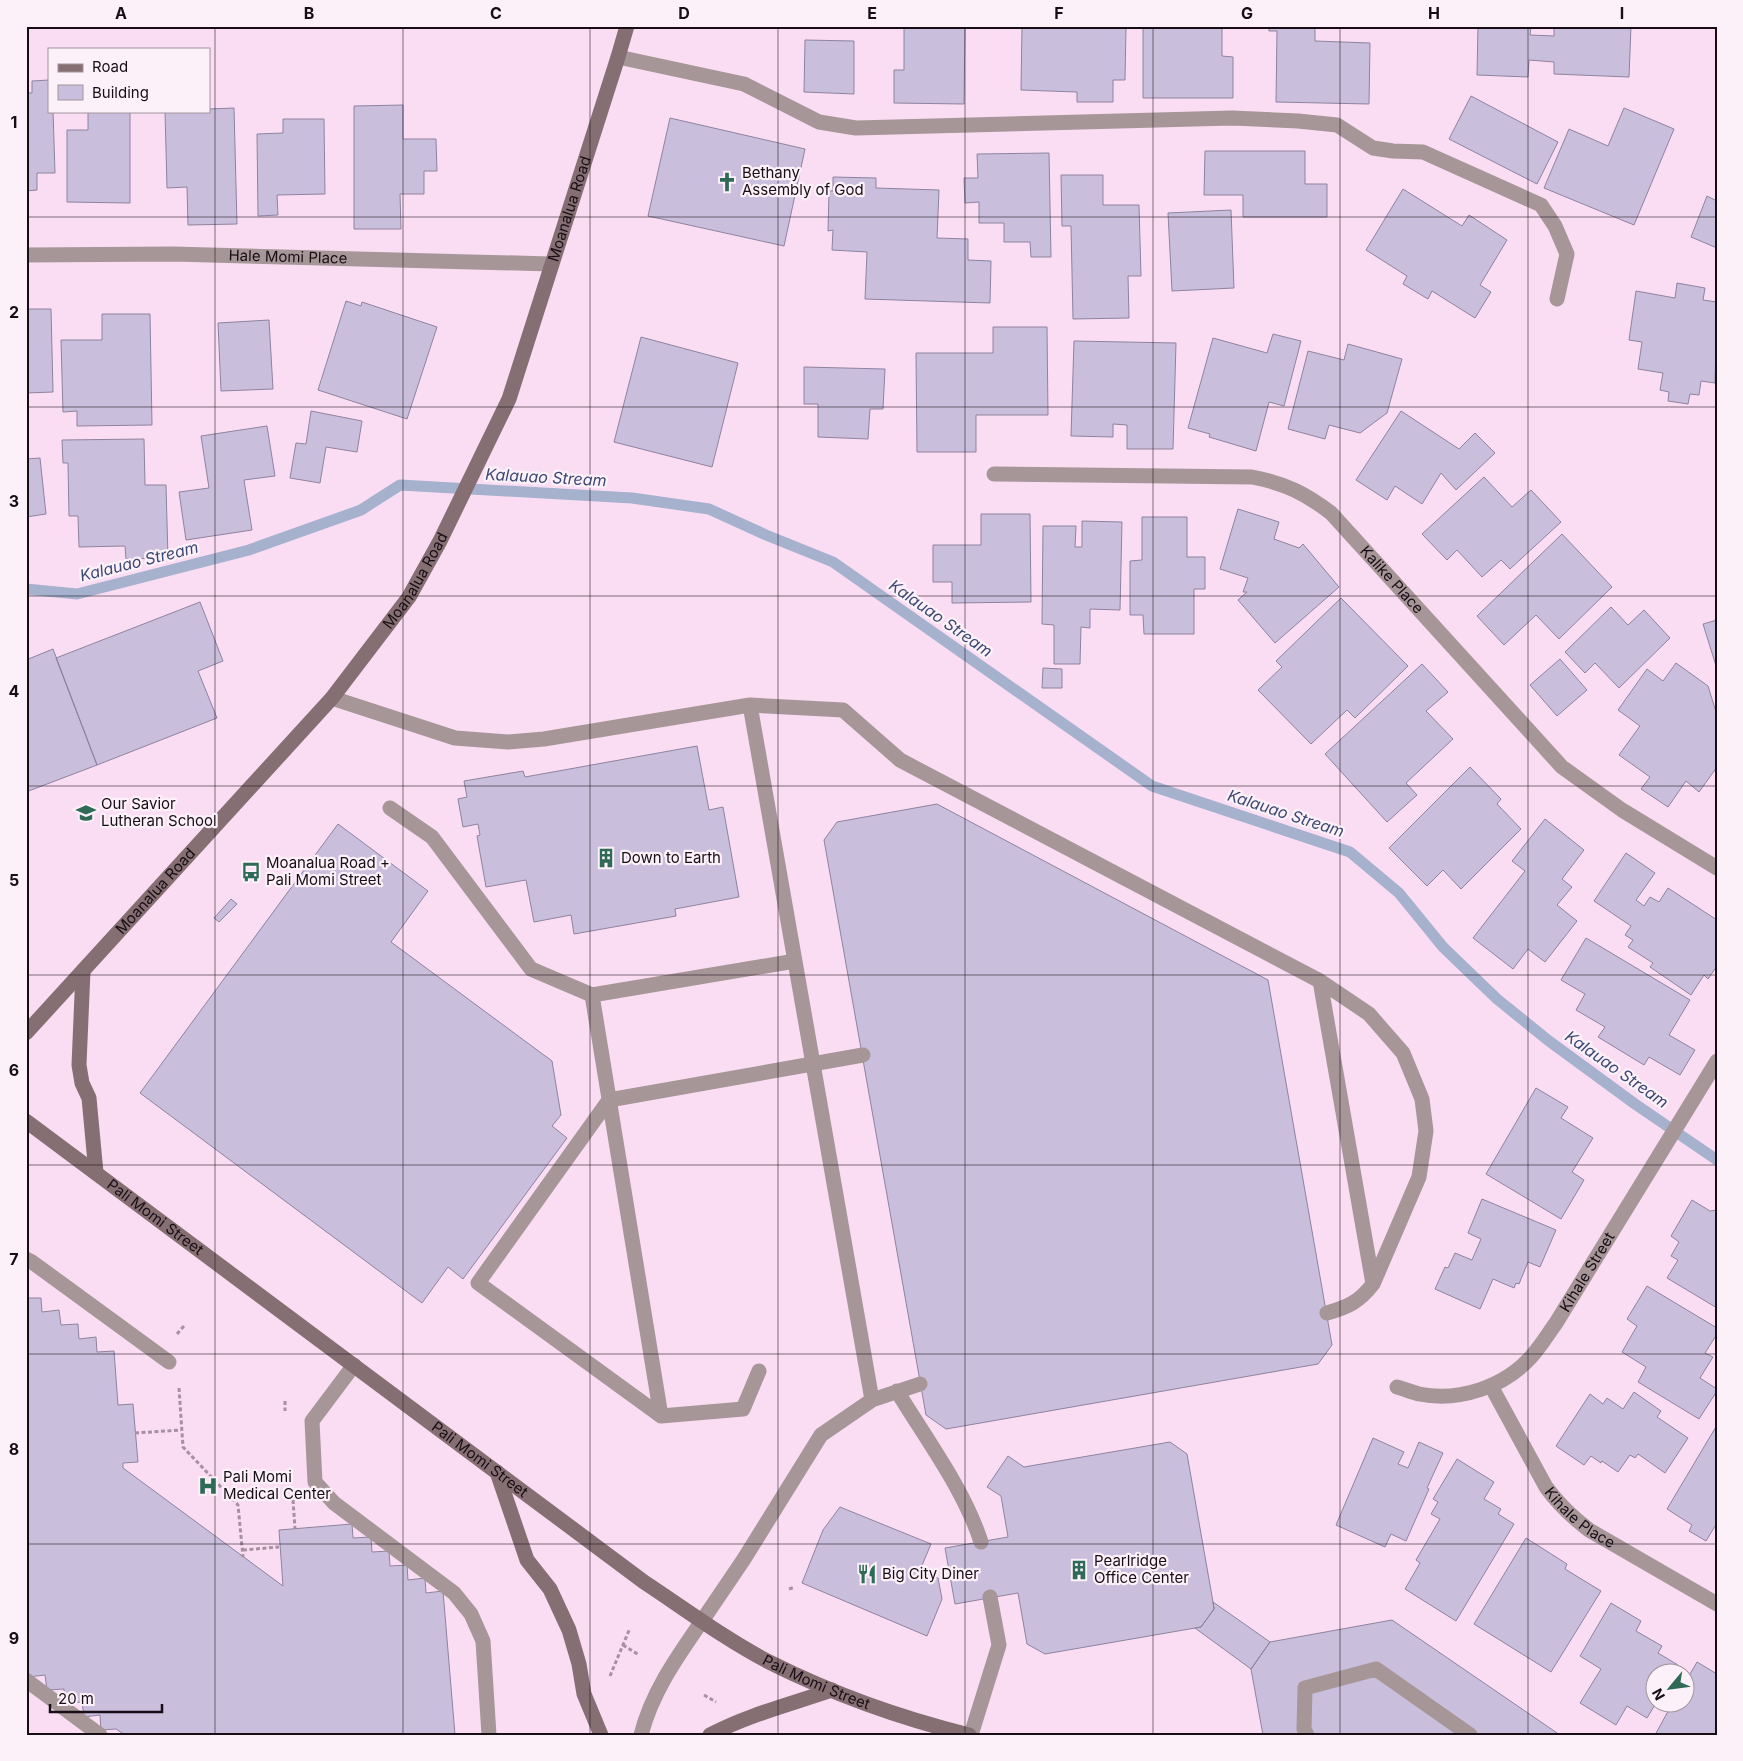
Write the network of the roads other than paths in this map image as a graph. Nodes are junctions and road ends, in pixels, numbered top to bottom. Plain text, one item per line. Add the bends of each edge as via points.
1 (627, 26) edge
2 (618, 57) junction
3 (26, 256) edge
4 (552, 264) junction
5 (1557, 300) dead end
6 (994, 474) dead end
7 (332, 698) junction
8 (750, 705) junction
9 (390, 808) dead end
10 (1717, 868) edge
11 (795, 961) junction
12 (83, 971) junction
13 (1320, 982) junction
14 (592, 995) junction
15 (26, 1033) edge
16 (862, 1055) dead end
17 (1717, 1061) edge
18 (813, 1064) junction
19 (609, 1100) junction
20 (26, 1121) edge
21 (96, 1173) junction
22 (26, 1259) edge
23 (1373, 1284) junction
24 (1327, 1313) dead end
25 (169, 1362) dead end
26 (354, 1365) junction
27 (759, 1371) dead end
28 (920, 1384) dead end
29 (1491, 1386) junction
30 (1397, 1387) dead end
31 (897, 1392) junction
32 (872, 1400) junction
33 (661, 1416) junction
34 (497, 1472) junction
35 (980, 1542) dead end
36 (990, 1597) dead end
37 (1717, 1604) edge
38 (702, 1621) junction
39 (26, 1680) edge
40 (832, 1690) junction
41 (100, 1735) edge
42 (489, 1735) edge
43 (601, 1735) edge
44 (641, 1735) edge
45 (710, 1735) edge
46 (970, 1735) edge
47 (1307, 1735) edge
48 (1470, 1735) edge

1 - 2 street, Moanalua Road
2 - 4 street, Moanalua Road
2 - 5 street via 744,84 820,122 856,128 1232,118 1337,125 1373,148 1423,152 1541,205 1556,226 1568,254
3 - 4 street, Hale Momi Place via 173,254
4 - 7 street, Moanalua Road via 508,399 440,541 409,597
6 - 10 street, Kalike Place via 1252,477 1288,486 1311,497 1331,513 1562,767 1622,810
7 - 8 street via 455,738 508,742
7 - 12 street, Moanalua Road
8 - 11 street
8 - 13 street via 843,710 900,760
9 - 14 street via 432,838 531,969
11 - 14 street
11 - 18 street
12 - 15 street, Moanalua Road
12 - 21 street via 79,1066 89,1098
13 - 23 street
13 - 23 street via 1369,1014 1402,1053 1422,1099 1426,1131 1419,1176
14 - 19 street
16 - 18 street
17 - 29 street, Kihale Street via 1544,1340 1518,1370
18 - 19 street
18 - 32 street
19 - 33 street
19 - 33 street via 478,1283
20 - 21 street, Pali Momi Street
21 - 26 street, Pali Momi Street
22 - 25 street
23 - 24 street via 1363,1297 1345,1308
26 - 34 street, Pali Momi Street
26 - 42 street via 312,1421 316,1482 334,1503 454,1593 472,1614 483,1641
27 - 33 street via 743,1409
28 - 31 street
29 - 30 street, Kihale Street via 1455,1395 1419,1394
29 - 37 street, Kihale Place via 1546,1487 1570,1516
31 - 32 street
31 - 35 street via 960,1494 973,1518
32 - 38 street via 821,1435
34 - 38 street, Pali Momi Street via 644,1582
34 - 43 street via 527,1560 550,1589 569,1630 584,1694
36 - 46 street via 999,1645
38 - 40 street, Pali Momi Street via 769,1662
38 - 44 street via 667,1672 647,1713
39 - 41 street
40 - 45 street via 762,1712
40 - 46 street, Pali Momi Street via 921,1723
47 - 48 street via 1304,1729 1305,1688 1376,1670

